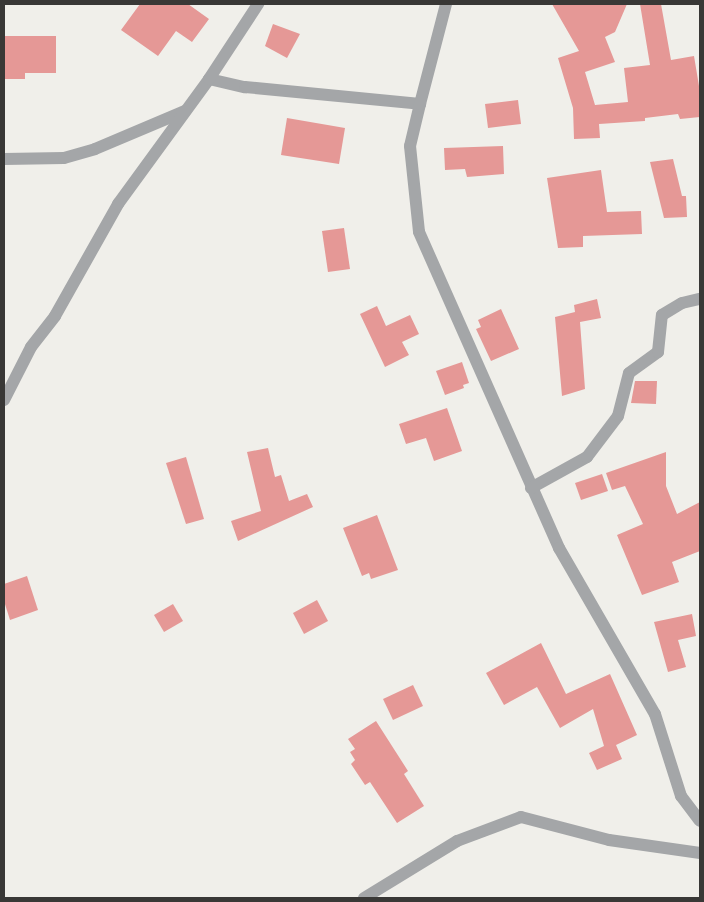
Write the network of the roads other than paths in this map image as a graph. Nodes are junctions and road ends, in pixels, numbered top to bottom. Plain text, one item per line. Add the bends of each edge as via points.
1 (258, 4) edge
2 (446, 4) edge
3 (209, 79) junction
4 (420, 104) junction
5 (185, 111) junction
6 (4, 159) edge
7 (700, 300) edge
8 (4, 400) edge
9 (531, 488) junction
10 (700, 821) edge
11 (700, 853) edge
12 (364, 898) edge

1 - 3 street
2 - 4 street
3 - 4 street via 245,87
3 - 5 street
4 - 9 street via 410,146 419,232
5 - 6 street via 95,149 64,158
5 - 8 street via 118,204 55,316 31,347
7 - 9 street via 682,303 662,315 658,352 629,373 618,416 587,456
9 - 10 street via 558,548 655,714 681,796
11 - 12 street via 609,840 521,817 457,841

